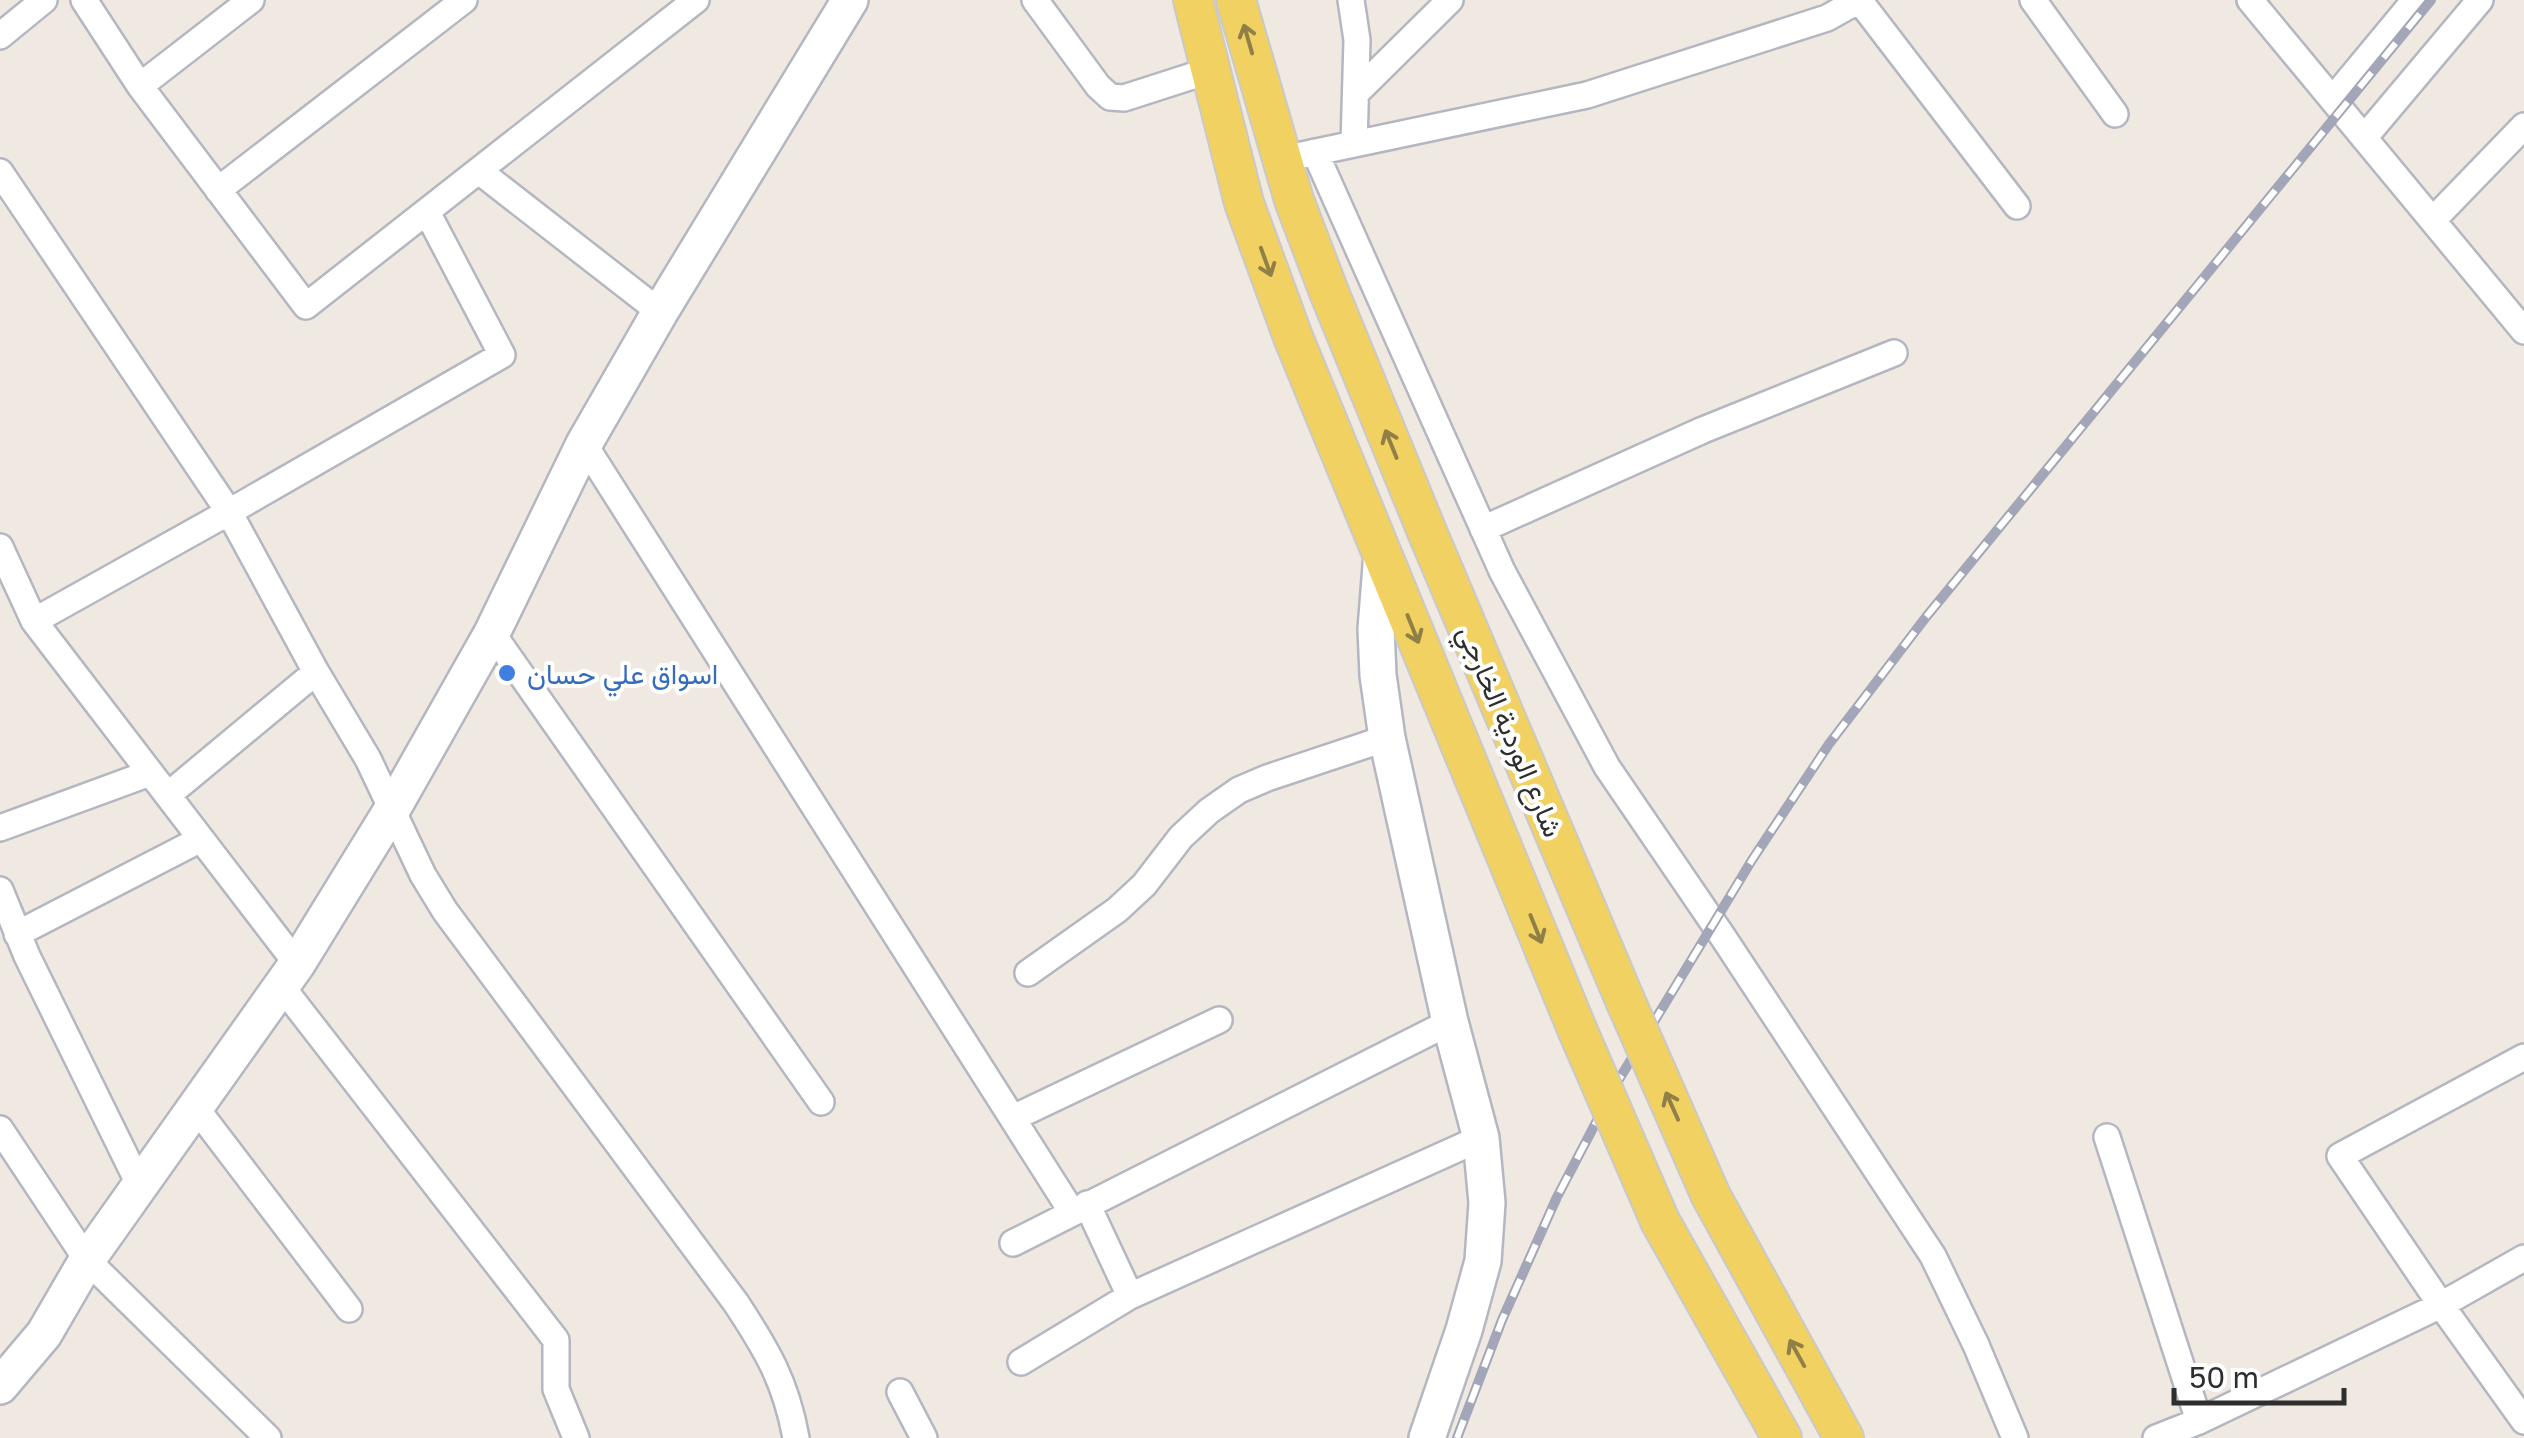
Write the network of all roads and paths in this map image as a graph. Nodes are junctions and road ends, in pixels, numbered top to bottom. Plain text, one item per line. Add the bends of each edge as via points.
1 (44, 0) edge
2 (84, 0) edge
3 (251, 0) edge
4 (464, 0) edge
5 (850, 0) edge
6 (1035, 0) edge
7 (1192, 0) edge
8 (1236, 0) edge
9 (1351, 0) edge
10 (1450, 0) edge
11 (1859, 0) edge
12 (2032, 0) edge
13 (2250, 0) edge
14 (2415, 0) edge
15 (2480, 0) edge
16 (680, 5) edge
17 (0, 36) edge
18 (1213, 80) junction
19 (140, 86) junction
20 (1356, 93) junction
21 (1264, 94) junction
22 (2332, 100) junction
23 (2114, 114) dead end
24 (2524, 126) edge
25 (2364, 138) junction
26 (1354, 144) junction
27 (1299, 155) junction
28 (479, 170) junction
29 (1, 176) edge
30 (218, 190) junction
31 (1294, 200) junction
32 (1244, 203) junction
33 (2017, 206) dead end
34 (426, 212) junction
35 (2432, 220) junction
36 (660, 312) junction
37 (2524, 332) edge
38 (1894, 352) dead end
39 (584, 444) junction
40 (229, 512) junction
41 (1483, 529) junction
42 (0, 547) edge
43 (1382, 553) junction
44 (34, 621) junction
45 (492, 633) junction
46 (316, 672) junction
47 (1387, 738) junction
48 (150, 773) junction
49 (168, 795) junction
50 (394, 808) junction
51 (0, 828) edge
52 (201, 839) junction
53 (0, 890) edge
54 (18, 934) junction
55 (1028, 973) dead end
56 (290, 976) junction
57 (1219, 1020) dead end
58 (1450, 1022) junction
59 (2524, 1058) edge
60 (822, 1102) dead end
61 (196, 1108) junction
62 (1013, 1118) junction
63 (0, 1129) edge
64 (2107, 1137) dead end
65 (1481, 1138) junction
66 (140, 1186) junction
67 (1080, 1208) junction
68 (1014, 1243) dead end
69 (2524, 1258) edge
70 (87, 1260) junction
71 (1130, 1296) junction
72 (2441, 1304) junction
73 (349, 1309) dead end
74 (1021, 1362) dead end
75 (0, 1386) edge
76 (900, 1392) dead end
77 (2199, 1421) junction
78 (2524, 1421) edge
79 (268, 1438) edge
80 (576, 1438) edge
81 (796, 1438) edge
82 (924, 1438) edge
83 (1426, 1438) edge
84 (1782, 1438) edge
85 (1844, 1438) edge
86 (2015, 1438) edge
87 (2156, 1438) edge

1 - 17 street
2 - 19 street
3 - 19 street
4 - 30 street
5 - 36 street
6 - 18 street via 1110,97
7 - 18 main road, شارع الوردية الخارجي
21 -> 8 main road, شارع الوردية الخارجي
9 - 20 street
10 - 20 street
11 - 26 street via 1827,18 1587,95
11 - 33 street
12 - 23 street
13 - 22 street
14 - 22 street
15 - 25 street
16 - 28 street
18 - 21 main road via 1238,115 1252,112
18 - 32 main road, شارع الوردية الخارجي
19 - 30 street
20 - 26 street
21 - 27 main road, شارع الوردية الخارجي
22 - 25 street
24 - 35 street
25 - 35 street
26 - 27 street
27 - 31 main road, شارع الوردية الخارجي
27 - 41 street
28 - 34 street
28 - 36 street
29 - 40 street
30 - 34 street via 306,306
31 - 32 main road via 1277,174 1265,172 1254,178
85 -> 31 main road, شارع الوردية الخارجي, bridge via 1710,1196 1428,534
32 -> 43 main road, شارع الوردية الخارجي
34 - 40 street via 502,355
35 - 37 street
36 - 39 street
38 - 41 street
39 - 45 street
39 - 62 street
40 - 44 street
40 - 46 street
41 - 86 street via 1607,767 1932,1256
42 - 44 street
43 - 47 street via 1376,630
43 -> 84 main road, شارع الوردية الخارجي, bridge via 1660,1221
44 - 48 street
45 - 50 street
45 - 60 street
46 - 49 street
46 - 50 street
47 - 55 street via 1239,790 1181,837 1117,910
47 - 58 street
48 - 49 street
48 - 51 street
49 - 52 street
50 - 56 street
50 - 81 street via 445,910 752,1326 777,1368
52 - 54 street
52 - 56 street
53 - 54 street
54 - 66 street
56 - 61 street
56 - 80 street via 556,1340 556,1390
57 - 62 street
58 - 65 street
58 - 67 street
59 - 72 street via 2340,1156
61 - 66 street
61 - 73 street
62 - 67 street
63 - 70 street
64 - 77 street
65 - 71 street
65 - 83 street via 1483,1261
66 - 70 street
67 - 68 street
67 - 71 street
69 - 72 street
70 - 75 street via 44,1334
70 - 79 street
71 - 74 street
72 - 77 street
72 - 78 street
76 - 82 street
77 - 87 street

